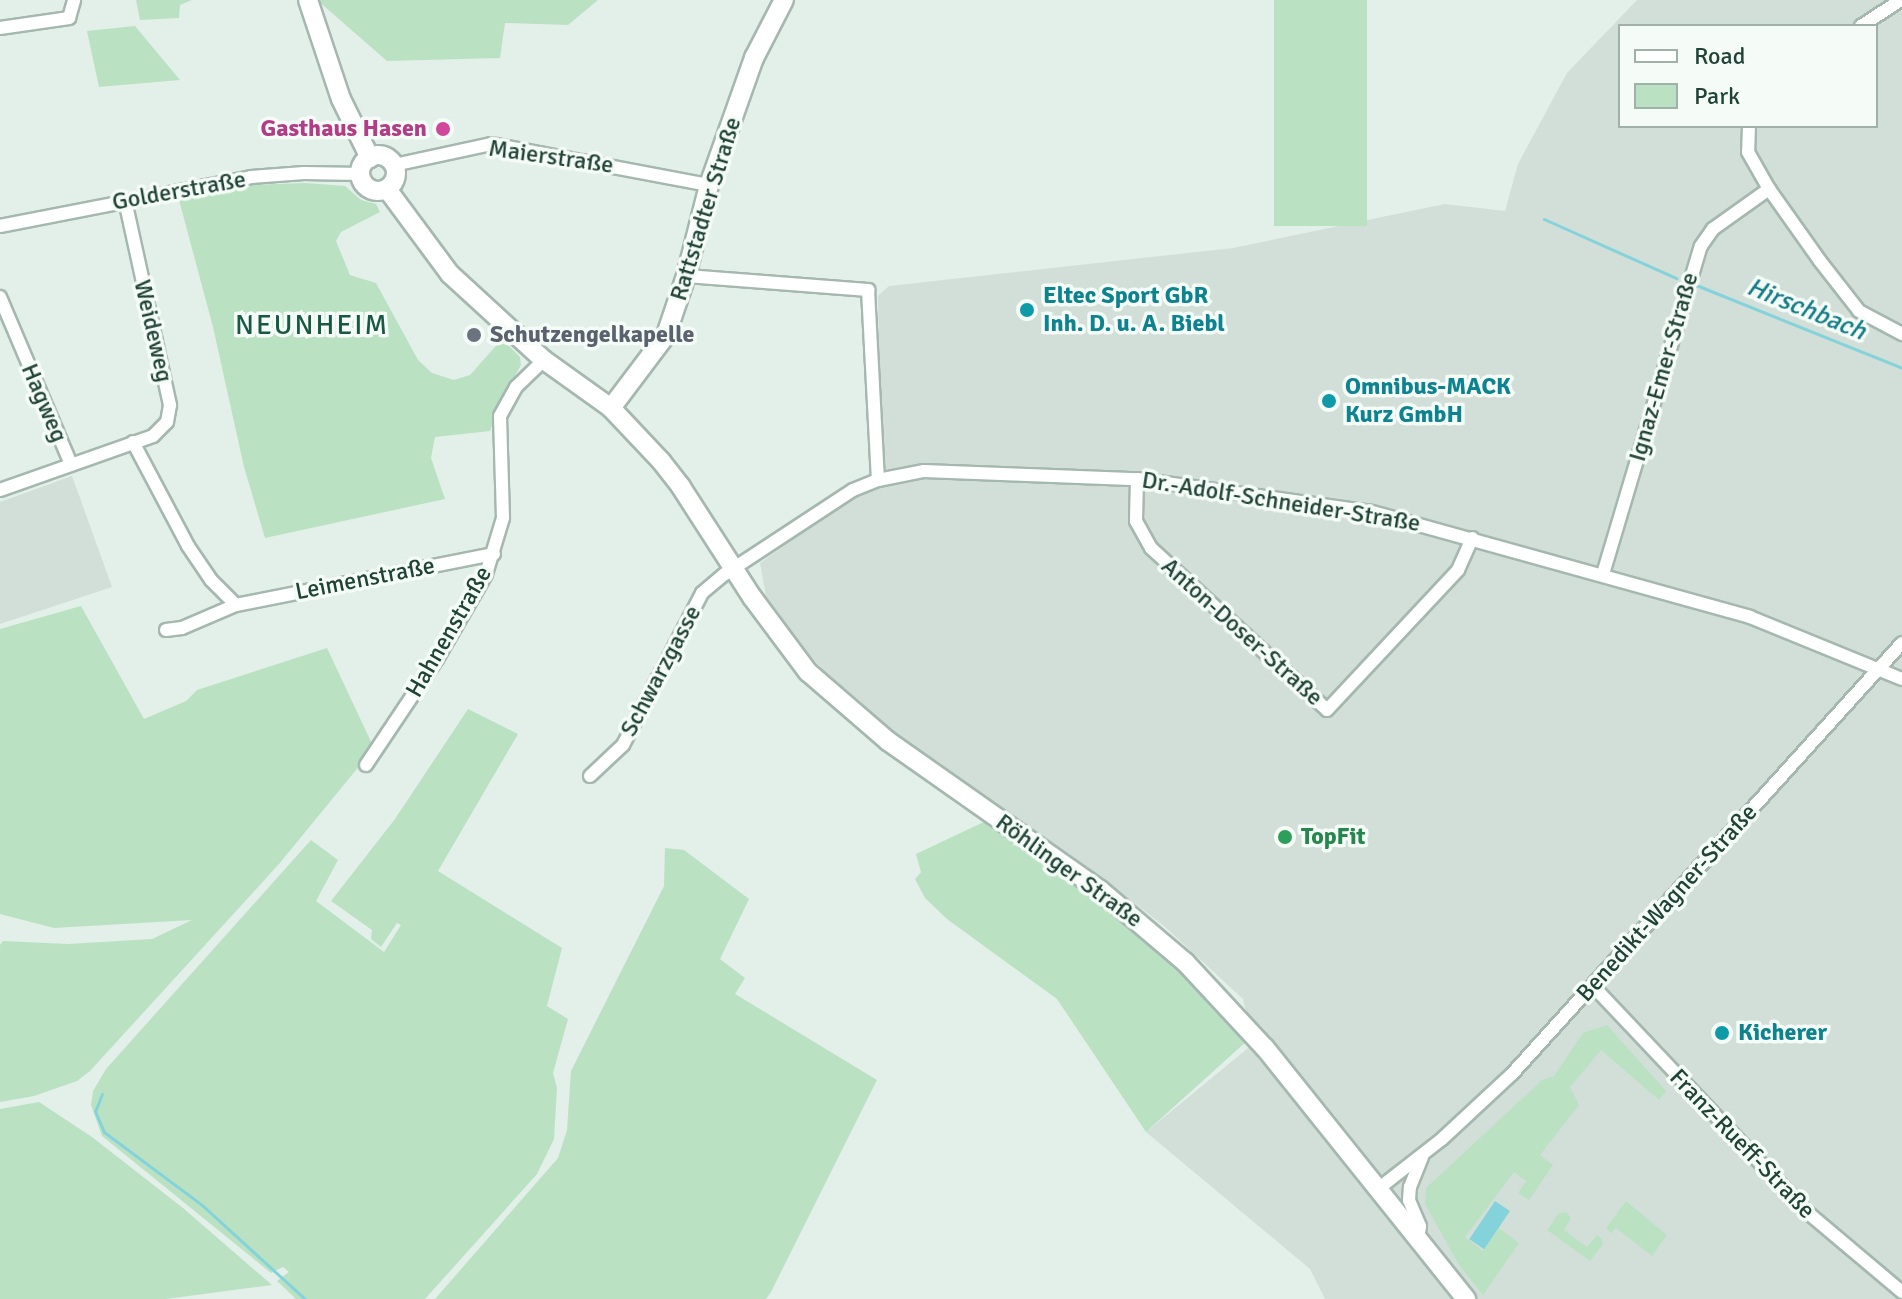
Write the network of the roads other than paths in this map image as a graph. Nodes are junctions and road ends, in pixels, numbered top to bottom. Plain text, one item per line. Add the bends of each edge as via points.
1 (74, 0) edge
2 (308, 0) edge
3 (784, 0) edge
4 (1901, 0) edge
5 (1864, 24) edge
6 (0, 28) edge
7 (1749, 128) edge
8 (394, 165) junction
9 (365, 166) junction
10 (709, 185) junction
11 (387, 189) junction
12 (1769, 189) junction
13 (125, 200) junction
14 (0, 226) edge
15 (686, 276) junction
16 (0, 297) edge
17 (1902, 334) edge
18 (544, 360) junction
19 (611, 408) junction
20 (133, 442) junction
21 (71, 464) junction
22 (1137, 479) junction
23 (878, 480) junction
24 (0, 490) edge
25 (1472, 538) junction
26 (494, 554) junction
27 (734, 568) junction
28 (1603, 574) junction
29 (236, 605) junction
30 (166, 630) dead end
31 (1902, 643) edge
32 (1879, 669) junction
33 (1902, 679) edge
34 (366, 765) dead end
35 (590, 776) dead end
36 (1593, 986) junction
37 (1423, 1154) junction
38 (1378, 1189) junction
39 (1418, 1239) junction
40 (1902, 1292) edge
41 (1466, 1299) edge

1 - 6 street via 69,18
2 - 9 street
3 - 10 street, Rattstadter Straße via 754,58
4 - 5 street
7 - 12 street via 1748,152
8 - 9 street via 383,156
8 - 10 street, Maierstraße via 491,144
8 - 11 street via 396,178
9 - 11 street via 362,181 373,190
9 - 13 street, Golderstraße via 251,177
10 - 15 street, Rattstadter Straße
11 - 18 street, Röhlinger Straße via 450,274
12 - 17 street via 1859,311
12 - 28 street, Ignaz-Emer-Straße via 1713,229 1701,246
13 - 14 street, Golderstraße
13 - 20 street, Weideweg via 170,405 167,422 153,436
15 - 19 street, Rattstadter Straße via 666,335
15 - 23 street via 868,290
16 - 21 street, Hagweg
18 - 19 street, Röhlinger Straße
18 - 26 street, Hahnenstraße via 516,387 500,416 503,518
19 - 27 street, Röhlinger Straße via 661,461
20 - 21 street, Weideweg
20 - 29 street via 188,546
21 - 24 street, Weideweg
22 - 23 street, Dr.-Adolf-Schneider-Straße via 963,470
22 - 25 street, Dr.-Adolf-Schneider-Straße via 1372,512
22 - 25 street, Anton-Doser-Straße via 1136,521 1151,548 1327,710 1458,570
23 - 27 street, Dr.-Adolf-Schneider-Straße via 853,490
25 - 28 street, Dr.-Adolf-Schneider-Straße
26 - 29 street, Leimenstraße
26 - 34 street, Hahnenstraße via 437,659
27 - 35 street, Schwarzgasse via 702,593 623,745
27 - 38 street, Röhlinger Straße via 794,657 847,708 1100,890 1185,962 1265,1048
28 - 32 street, Dr.-Adolf-Schneider-Straße via 1750,617
29 - 30 street, Leimenstraße
31 - 32 street, Benedikt-Wagner-Straße
32 - 33 street, Dr.-Adolf-Schneider-Straße
32 - 36 street, Benedikt-Wagner-Straße
36 - 37 street, Benedikt-Wagner-Straße via 1512,1074
36 - 40 street, Franz-Rueff-Straße via 1807,1212
37 - 38 street, Benedikt-Wagner-Straße
37 - 39 street, Benedikt-Wagner-Straße via 1409,1200 1420,1226
38 - 39 street, Röhlinger Straße
39 - 41 street, Röhlinger Straße

